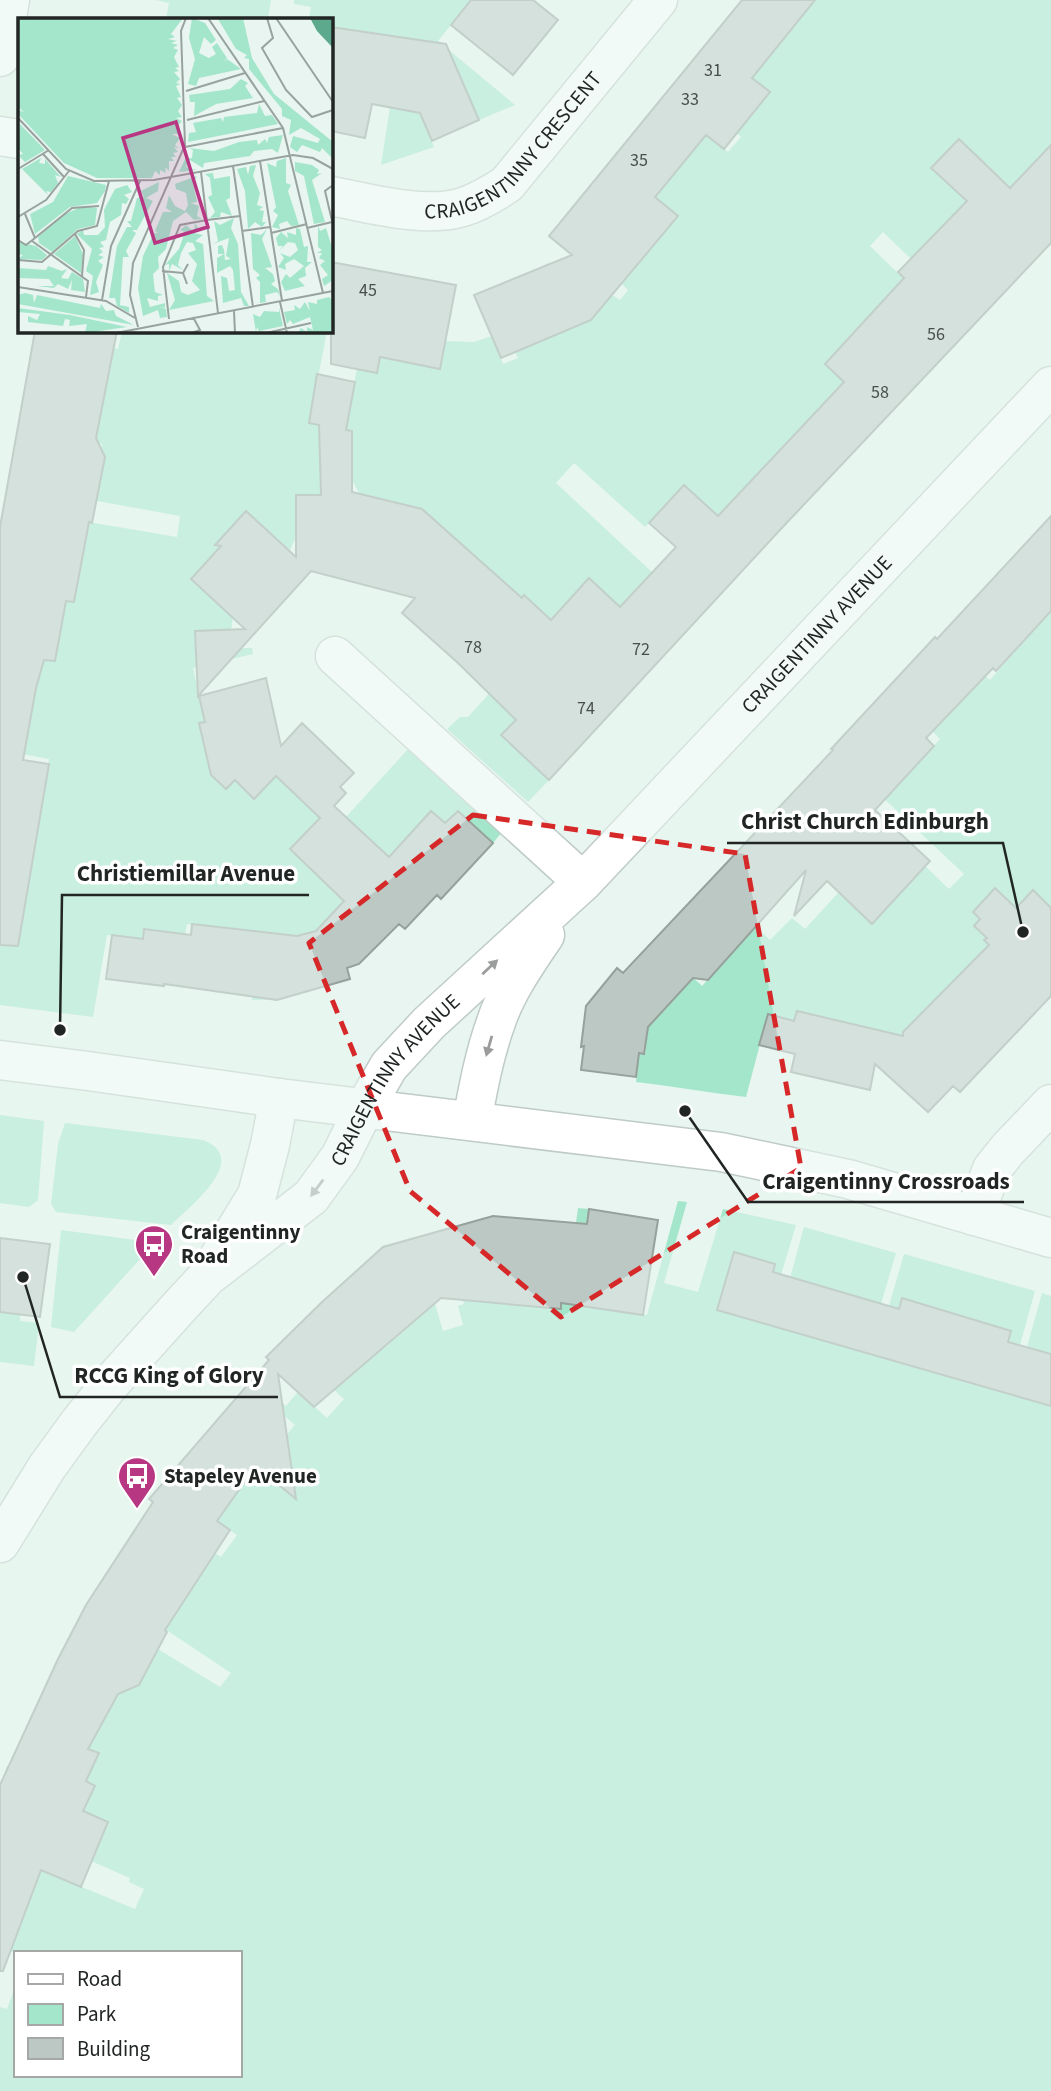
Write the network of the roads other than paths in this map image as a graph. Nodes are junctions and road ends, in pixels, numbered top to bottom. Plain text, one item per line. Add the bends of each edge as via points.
1 (10, 0) edge
2 (658, 0) edge
3 (0, 57) edge
4 (0, 136) edge
5 (18, 139) edge
6 (332, 196) edge
7 (1051, 386) edge
8 (335, 656) dead end
9 (583, 882) junction
10 (0, 1060) edge
11 (279, 1098) junction
12 (1051, 1104) edge
13 (364, 1109) junction
14 (472, 1121) junction
15 (974, 1216) junction
16 (1051, 1238) edge
17 (206, 1277) junction
18 (0, 1543) edge

1 - 3 street
2 - 6 street, CRAIGENTINNY CRESCENT via 507,184 485,199 439,212
4 - 5 street
7 - 9 street, CRAIGENTINNY AVENUE
8 - 9 street
13 -> 9 street, CRAIGENTINNY AVENUE via 389,1066 429,1023
9 -> 14 street, CRAIGENTINNY AVENUE via 522,968 495,1023
10 - 11 street
11 - 13 street
11 - 17 street, CRAIGENTINNY AVENUE via 257,1195
12 - 15 street via 992,1169
13 - 14 street
13 -> 17 street, CRAIGENTINNY AVENUE via 340,1157 311,1197
14 - 15 street via 755,1159 848,1179
15 - 16 street
17 - 18 street, CRAIGENTINNY AVENUE via 79,1423

